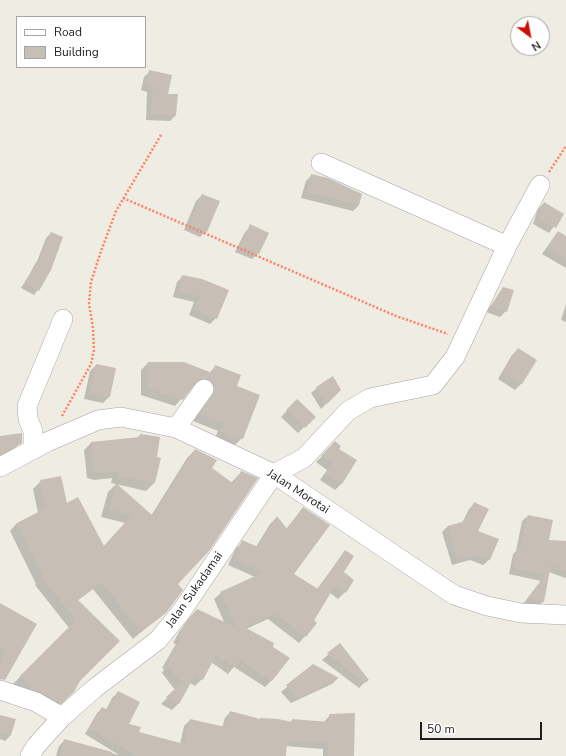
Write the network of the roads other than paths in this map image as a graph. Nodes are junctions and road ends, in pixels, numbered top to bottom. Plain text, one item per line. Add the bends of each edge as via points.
1 (321, 163) dead end
2 (540, 185) road end
3 (507, 246) junction
4 (62, 319) dead end
5 (204, 389) dead end
6 (176, 428) junction
7 (40, 446) junction
8 (0, 468) edge
9 (274, 474) junction
10 (566, 615) edge
11 (0, 690) edge
12 (62, 717) junction
13 (30, 756) edge

1 - 3 street
2 - 3 street
3 - 9 street via 455,357 433,385 370,398 348,411 304,458
4 - 7 street via 27,406 28,419
5 - 6 street
6 - 7 street, Jalan Morotai via 121,417 98,420
6 - 9 street, Jalan Morotai
7 - 8 street, Jalan Morotai
9 - 10 street, Jalan Morotai via 454,596 521,613
9 - 12 street, Jalan Sukadamai via 182,612 158,640
11 - 12 street via 36,702
12 - 13 street, Jalan Sukadamai

